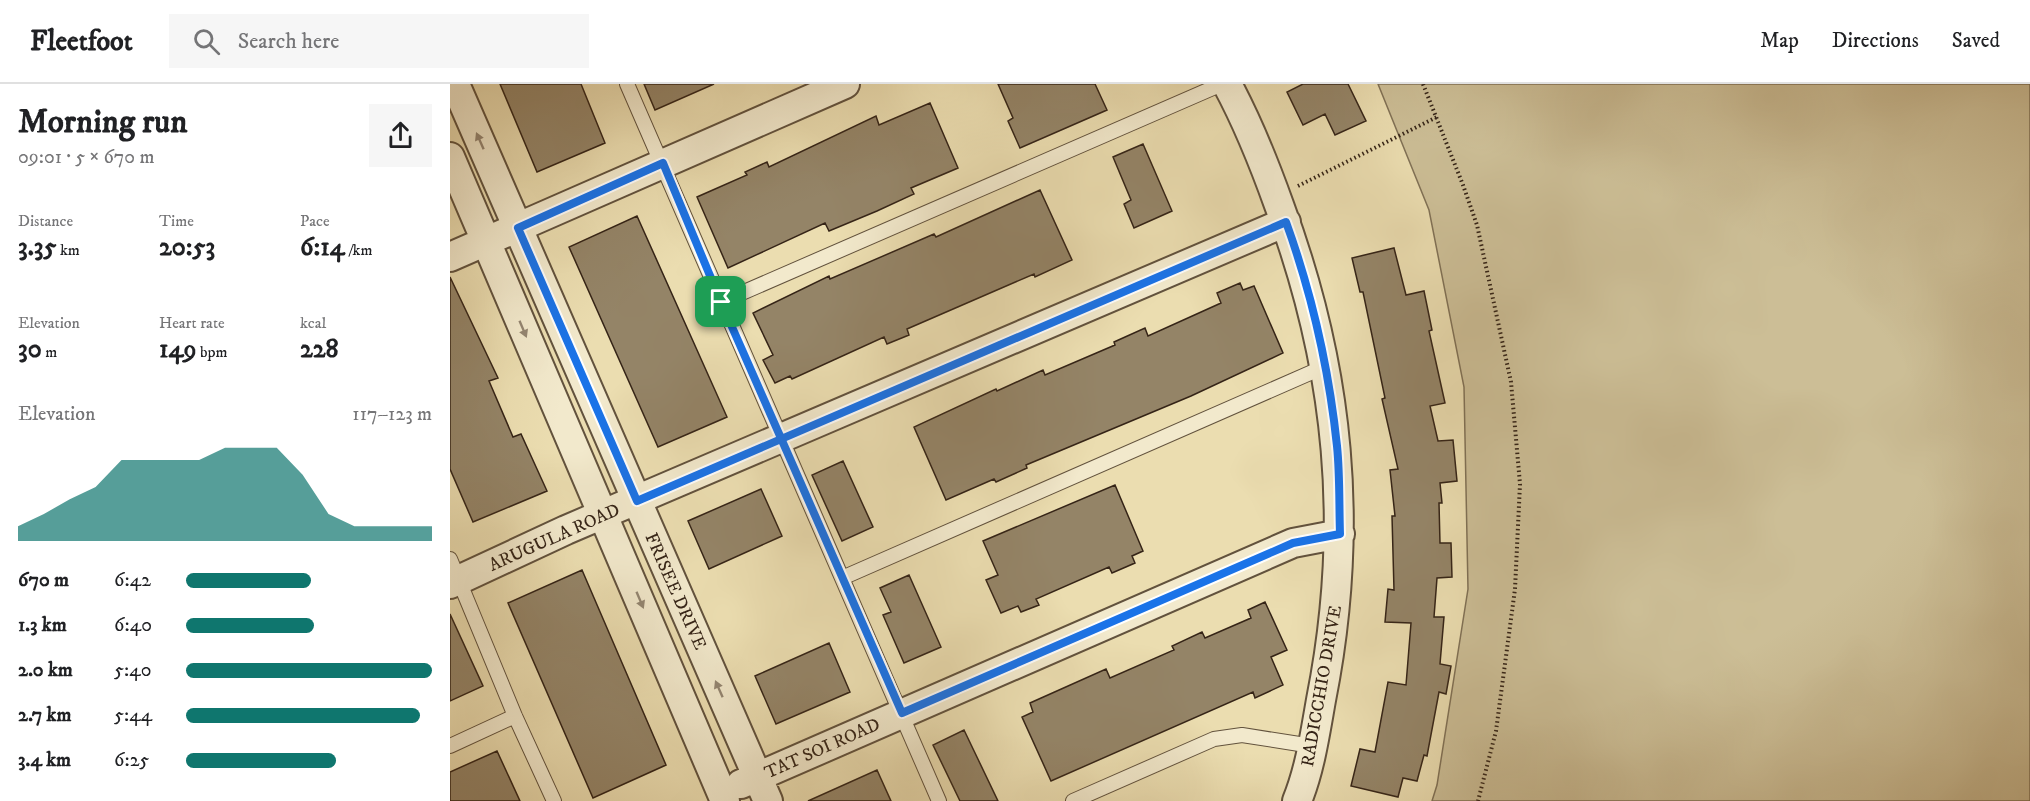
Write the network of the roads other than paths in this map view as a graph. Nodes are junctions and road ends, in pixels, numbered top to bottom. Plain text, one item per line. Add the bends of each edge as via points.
1 (455, 84) edge
2 (627, 84) edge
3 (846, 84) edge
4 (1222, 84) edge
5 (1227, 84) edge
6 (450, 158) edge
7 (663, 163) junction
8 (1286, 222) junction
9 (518, 228) junction
10 (486, 241) junction
11 (450, 257) edge
12 (721, 302) junction
13 (1326, 366) junction
14 (782, 438) junction
15 (637, 501) junction
16 (603, 515) junction
17 (1340, 534) junction
18 (453, 574) edge
19 (842, 578) junction
20 (902, 713) junction
21 (515, 716) junction
22 (450, 746) edge
23 (1312, 746) junction
24 (762, 789) edge
25 (717, 798) edge
26 (554, 801) edge
27 (939, 801) edge
28 (1072, 801) edge
29 (1297, 801) edge

9 -> 1 street, FRISEE DRIVE
2 - 7 lane
3 - 7 street
4 - 12 lane
5 - 8 street, RADICCHIO DRIVE via 1247,120
6 - 10 street, FRISEE DRIVE
7 - 9 street
7 - 12 lane
8 - 13 street, RADICCHIO DRIVE
8 - 14 street, ARUGULA ROAD
9 - 10 street
9 - 15 street, FRISEE DRIVE
10 - 11 street
10 -> 16 street, FRISEE DRIVE
12 - 14 lane
13 - 17 street, RADICCHIO DRIVE via 1337,448
13 - 19 lane
14 - 15 street, ARUGULA ROAD
14 - 19 lane
15 - 16 street, ARUGULA ROAD
24 -> 15 street, FRISEE DRIVE
16 - 18 street, ARUGULA ROAD
16 -> 25 street, FRISEE DRIVE
17 - 20 street, TAT SOI ROAD via 1293,543
17 - 23 street, RADICCHIO DRIVE via 1332,647
18 - 21 lane
19 - 20 lane
20 - 24 street, TAT SOI ROAD
20 - 27 lane
21 - 22 lane
21 - 26 lane
23 - 28 lane via 1242,735 1214,739
23 - 29 street, RADICCHIO DRIVE
24 - 25 street, TAT SOI ROAD

